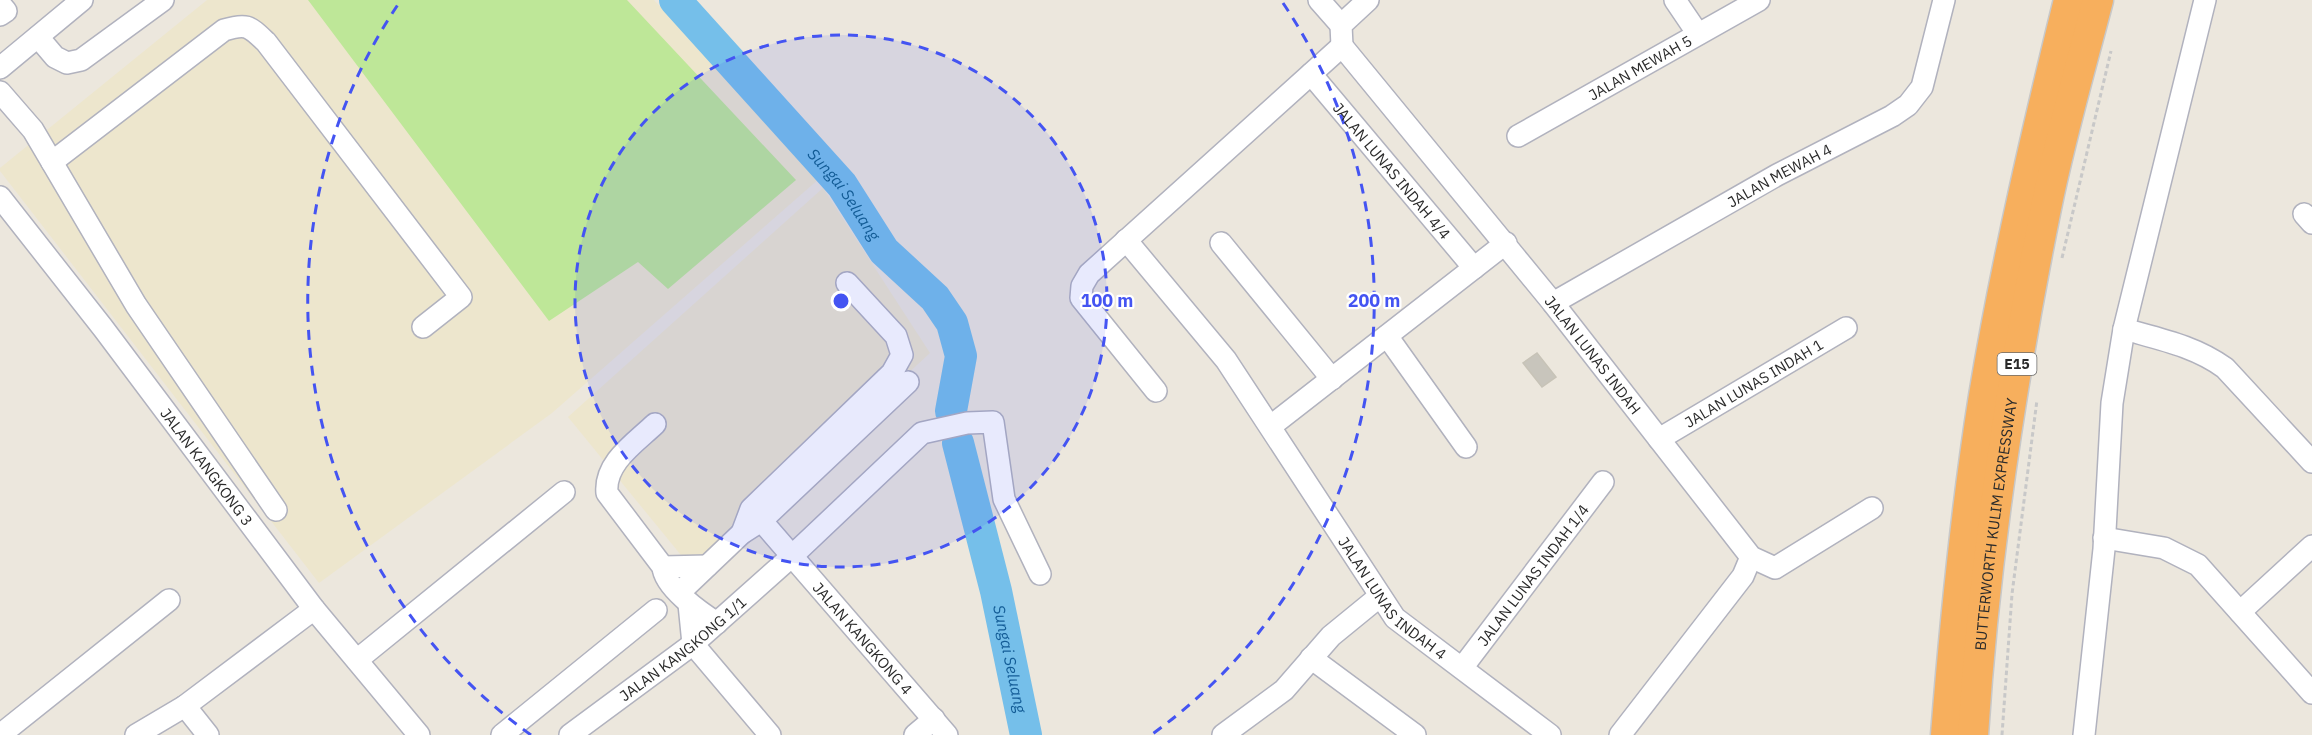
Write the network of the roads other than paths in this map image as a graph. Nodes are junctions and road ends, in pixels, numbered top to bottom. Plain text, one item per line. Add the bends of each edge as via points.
1 (82, 0) edge
2 (162, 0) edge
3 (1319, 0) edge
4 (1368, 0) edge
5 (1675, 0) edge
6 (1759, 0) edge
7 (1944, 0) edge
8 (2069, 0) edge
9 (2098, 0) edge
10 (2205, 0) edge
11 (1341, 25) junction
12 (1698, 34) junction
13 (38, 37) junction
14 (1342, 46) junction
15 (0, 68) edge
16 (1311, 74) junction
17 (0, 92) edge
18 (1518, 136) dead end
19 (52, 162) junction
20 (0, 197) edge
21 (1126, 240) junction
22 (1221, 243) dead end
23 (1506, 243) junction
24 (1474, 268) junction
25 (847, 283) dead end
26 (1553, 303) junction
27 (423, 327) dead end
28 (1846, 328) dead end
29 (2124, 329) junction
30 (1387, 336) junction
31 (1332, 379) junction
32 (908, 382) dead end
33 (1156, 391) dead end
34 (655, 424) dead end
35 (1271, 426) junction
36 (1659, 439) junction
37 (1466, 447) dead end
38 (2312, 462) edge
39 (1603, 482) dead end
40 (564, 492) dead end
41 (1872, 508) dead end
42 (276, 510) dead end
43 (756, 515) junction
44 (2104, 538) junction
45 (2312, 546) edge
46 (792, 556) junction
47 (1751, 557) junction
48 (707, 566) junction
49 (663, 567) junction
50 (1040, 574) dead end
51 (1380, 596) junction
52 (685, 598) junction
53 (169, 600) dead end
54 (314, 609) junction
55 (656, 610) dead end
56 (2240, 612) junction
57 (717, 623) junction
58 (693, 644) junction
59 (1311, 658) junction
60 (357, 660) junction
61 (1462, 668) junction
62 (2312, 693) edge
63 (185, 706) junction
64 (940, 727) edge
65 (593, 728) edge
66 (1390, 728) edge
67 (0, 735) edge
68 (136, 735) edge
69 (208, 735) edge
70 (419, 735) edge
71 (502, 735) edge
72 (570, 735) edge
73 (770, 735) edge
74 (915, 735) edge
75 (1223, 735) edge
76 (1414, 735) edge
77 (1550, 735) edge
78 (1620, 735) edge
79 (1946, 735) edge
80 (1973, 735) edge
81 (2084, 735) edge

1 - 13 street
2 - 13 street via 81,60 67,63 55,57
3 - 11 street
4 - 11 street
5 - 12 street
6 - 12 street, JALAN MEWAH 5
7 - 26 street, JALAN MEWAH 4 via 1922,87 1908,105
8 - 79 highway, BUTTERWORTH KULIM EXPRESSWAY / E15 via 2024,186 1984,397 1956,614
9 - 80 highway, BUTTERWORTH KULIM EXPRESSWAY / E15 via 2046,205 2007,418 1978,650
10 - 29 street
11 - 14 street
12 - 18 street, JALAN MEWAH 5
13 - 15 street
14 - 16 street
14 - 23 street, JALAN LUNAS INDAH
16 - 21 street
16 - 24 street, JALAN LUNAS INDAH 4/4
17 - 19 street via 33,130
19 - 27 street via 224,30 239,25 250,27 266,42 461,297
19 - 42 street via 136,305
20 - 54 street, JALAN KANGKONG 3
21 - 33 street via 1089,274 1081,298
21 - 35 street, JALAN LUNAS INDAH 4 via 1226,360
22 - 31 street
23 - 24 street
23 - 26 street, JALAN LUNAS INDAH
24 - 30 street
25 - 43 street via 896,336 902,355 892,373
26 - 36 street, JALAN LUNAS INDAH
28 - 36 street, JALAN LUNAS INDAH 1
29 - 38 street via 2210,357 2225,368
29 - 44 street via 2112,403
30 - 31 street
30 - 37 street
31 - 35 street
32 - 43 street
34 - 49 street via 610,469 606,482 607,493
35 - 51 street, JALAN LUNAS INDAH 4
36 - 47 street, JALAN LUNAS INDAH
39 - 61 street, JALAN LUNAS INDAH 1/4
40 - 60 street
41 - 47 street via 1775,568
43 - 46 street, JALAN KANGKONG 4
43 - 48 street
44 - 56 street via 2180,554 2211,578
44 - 81 street
45 - 56 street
46 - 50 street, JALAN KANGKONG 1/1 via 922,433 941,427 993,422 1004,499
46 - 57 street, JALAN KANGKONG 1/1
46 - 64 street, JALAN KANGKONG 4
47 - 78 street via 1743,576
48 - 49 street
48 - 52 street
49 - 52 street
51 - 59 street
51 - 61 street, JALAN LUNAS INDAH 4 via 1395,618
52 - 57 street
52 - 58 street
53 - 67 street
54 - 60 street, JALAN KANGKONG 3
54 - 63 street
55 - 71 street
56 - 62 street
57 - 58 street, JALAN KANGKONG 1/1
58 - 65 street, JALAN KANGKONG 1/1
58 - 73 street
59 - 66 street
59 - 75 street via 1284,690
60 - 70 street, JALAN KANGKONG 3
61 - 77 street, JALAN LUNAS INDAH 4
63 - 68 street
63 - 69 street
64 - 74 street
65 - 72 street, JALAN KANGKONG 1/1
66 - 76 street

